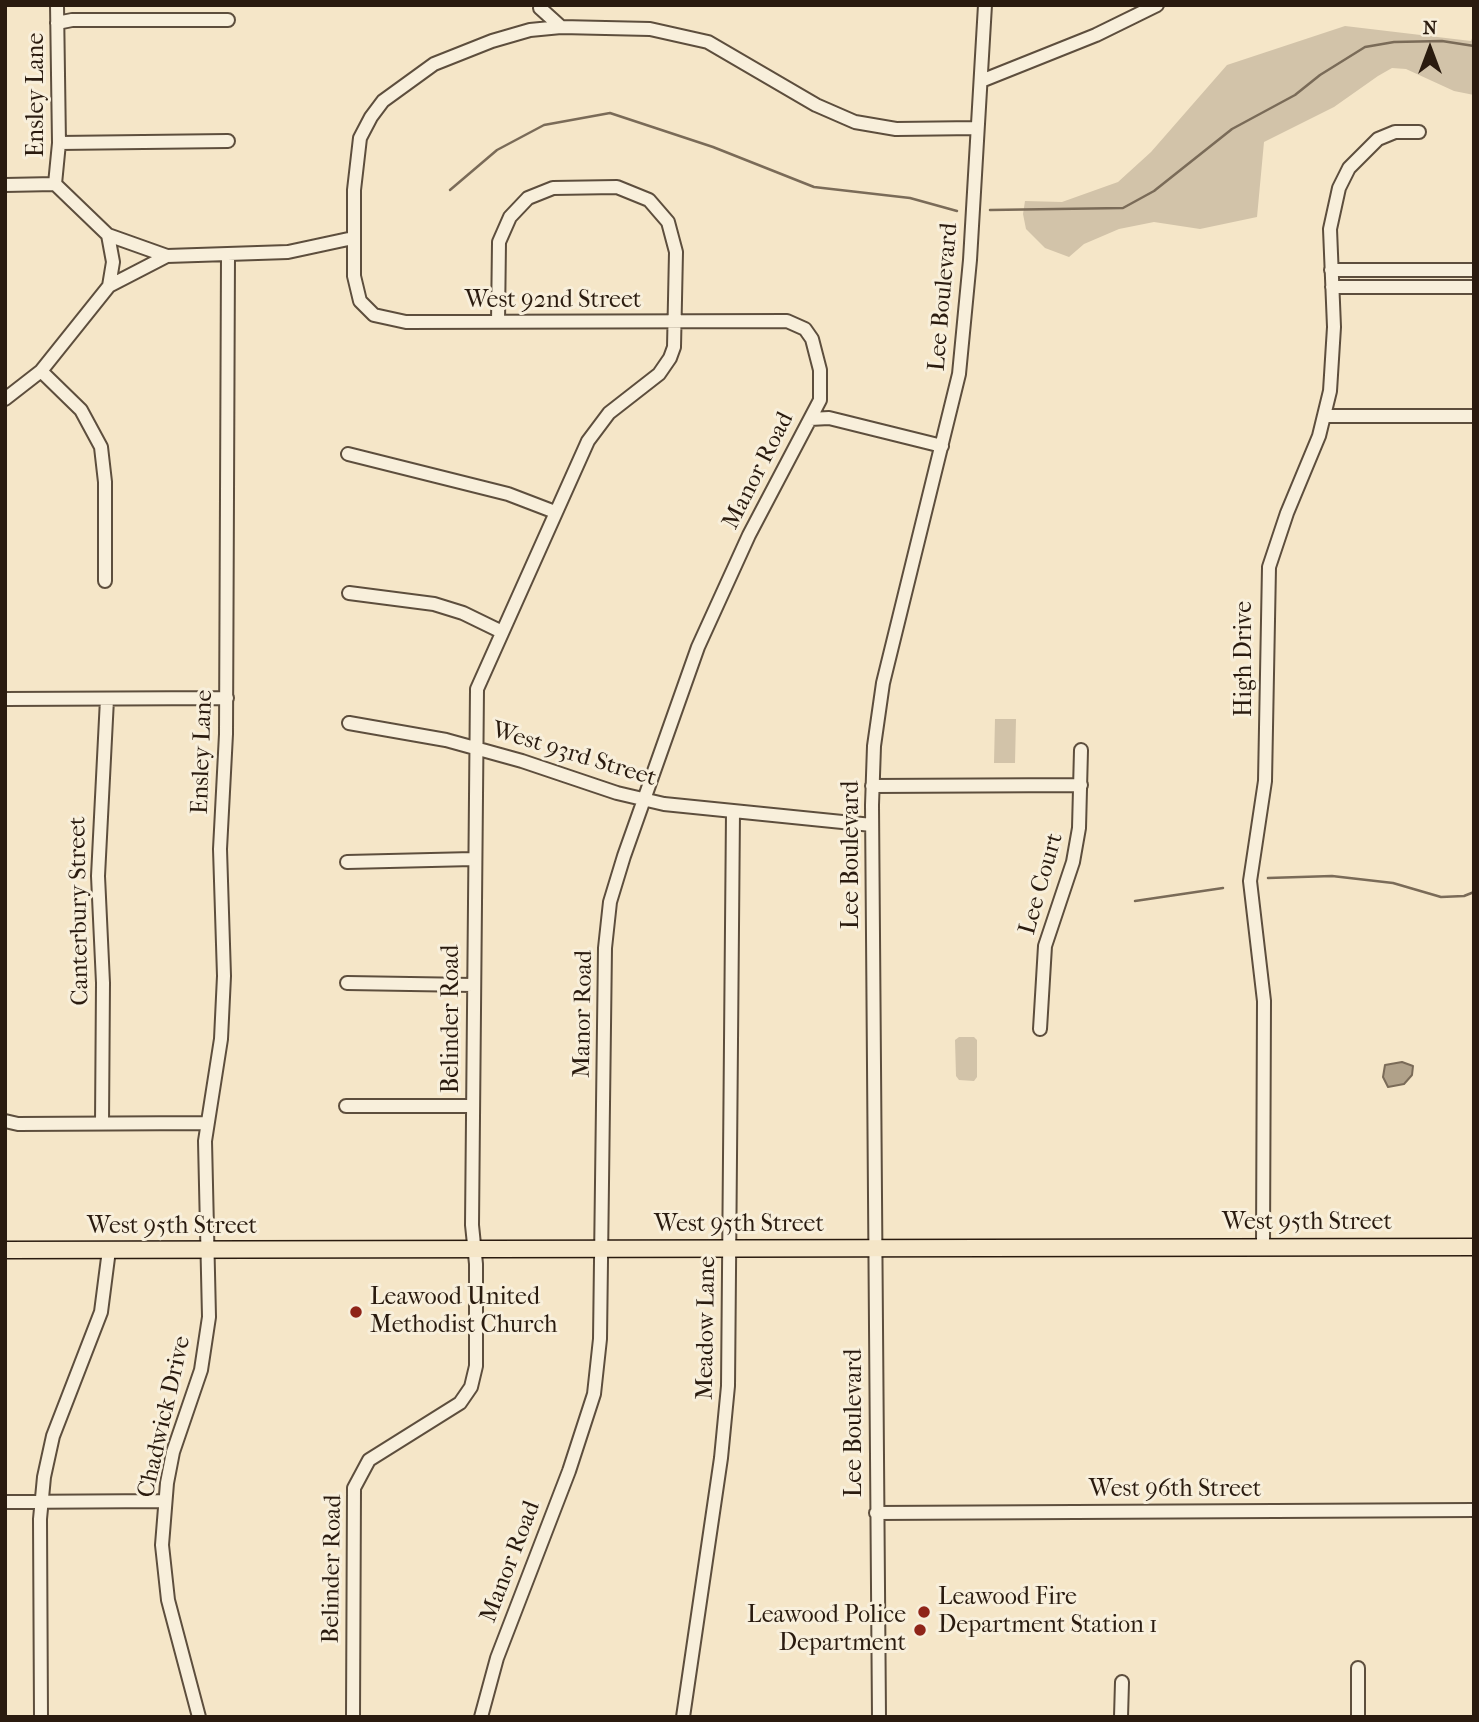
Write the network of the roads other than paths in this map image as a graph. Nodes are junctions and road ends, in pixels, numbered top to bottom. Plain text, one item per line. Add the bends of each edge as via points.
1 (57, 5) edge
2 (985, 5) edge
3 (540, 7) edge
4 (1151, 7) edge
5 (228, 20) dead end
6 (57, 23) junction
7 (561, 27) junction
8 (530, 30) junction
9 (981, 80) junction
10 (977, 128) junction
11 (1419, 132) dead end
12 (228, 141) dead end
13 (59, 143) junction
14 (55, 184) junction
15 (5, 185) edge
16 (108, 235) junction
17 (353, 238) junction
18 (228, 255) junction
19 (167, 256) junction
20 (1331, 270) junction
21 (1474, 270) edge
22 (109, 286) junction
23 (1332, 287) junction
24 (1474, 287) edge
25 (498, 322) junction
26 (675, 322) junction
27 (811, 337) joint
28 (41, 370) junction
29 (6, 397) edge
30 (820, 400) junction
31 (1324, 416) junction
32 (1474, 416) edge
33 (829, 418) junction
34 (810, 419) junction
35 (942, 446) junction
36 (348, 454) dead end
37 (555, 512) junction
38 (105, 581) dead end
39 (349, 593) dead end
40 (500, 631) junction
41 (227, 698) junction
42 (5, 699) edge
43 (107, 699) junction
44 (349, 723) dead end
45 (474, 747) junction
46 (1081, 750) dead end
47 (1080, 785) junction
48 (872, 786) junction
49 (643, 799) junction
50 (733, 812) junction
51 (872, 825) junction
52 (474, 859) junction
53 (347, 862) dead end
54 (347, 983) dead end
55 (473, 985) junction
56 (1040, 1029) dead end
57 (346, 1105) dead end
58 (472, 1106) junction
59 (5, 1121) edge
60 (102, 1123) junction
61 (207, 1123) junction
62 (1263, 1245) junction
63 (875, 1247) junction
64 (1474, 1247) edge
65 (729, 1248) junction
66 (207, 1249) junction
67 (475, 1249) junction
68 (601, 1249) junction
69 (5, 1250) edge
70 (109, 1250) junction
71 (165, 1501) junction
72 (5, 1502) edge
73 (41, 1502) junction
74 (1474, 1510) edge
75 (876, 1513) junction
76 (1358, 1668) dead end
77 (1122, 1682) dead end
78 (41, 1717) edge
79 (200, 1717) edge
80 (354, 1717) edge
81 (481, 1717) edge
82 (683, 1717) edge
83 (879, 1717) edge
84 (1121, 1717) edge
85 (1358, 1717) edge

1 - 6 street, Ensley Lane
2 - 9 street, Lee Boulevard
3 - 7 street
3 - 8 street
4 - 9 street
5 - 6 street
6 - 13 street, Ensley Lane
7 - 8 street, West 92nd Street
7 - 10 street, West 92nd Street via 650,29 708,42 816,105 855,122 896,129
8 - 17 street, West 92nd Street via 434,64 383,101 365,126 358,147
9 - 10 street, Lee Boulevard
10 - 35 street, Lee Boulevard via 964,341
11 - 20 street, High Drive via 1395,132 1378,139 1349,168 1332,210
12 - 13 street
13 - 14 street, Ensley Lane
14 - 15 street
14 - 16 street
16 - 19 street
16 - 22 street via 113,262
17 - 18 street via 288,252
17 - 25 street, West 92nd Street via 356,291 374,315 394,322
18 - 19 street
18 - 41 street, Ensley Lane
19 - 22 street
20 - 21 street
20 - 23 street, High Drive
22 - 28 street
23 - 24 street
23 - 31 street, High Drive via 1332,370
25 - 26 street, West 92nd Street
25 - 26 street, Belinder Road via 503,227 528,198 566,187 629,190 662,213 676,252
26 - 27 street, West 92nd Street via 786,321 805,328
26 - 37 street, Belinder Road via 674,347 666,365 597,426
27 - 30 street, Manor Road via 820,370
28 - 29 street
28 - 38 street via 81,410 101,447
30 - 33 street
30 - 34 street, Manor Road
31 - 32 street
31 - 62 street, High Drive via 1272,555 1267,584 1265,781 1250,881 1264,991
33 - 34 street
33 - 35 street
34 - 49 street, Manor Road via 718,602
35 - 48 street, Lee Boulevard via 883,683
36 - 37 street via 508,494
37 - 40 street, Belinder Road
39 - 40 street via 434,604
40 - 45 street, Belinder Road via 477,689
41 - 43 street
41 - 61 street, Ensley Lane via 220,849 224,1004
42 - 43 street
43 - 60 street, Canterbury Street via 98,863
44 - 45 street, West 93rd Street
45 - 49 street, West 93rd Street
45 - 52 street, Belinder Road
46 - 47 street, Lee Court
47 - 48 street
47 - 56 street, Lee Court via 1073,862 1044,956
48 - 51 street, Lee Boulevard
49 - 50 street, West 93rd Street
49 - 68 street, Manor Road via 607,923
50 - 51 street, West 93rd Street
50 - 65 street, Meadow Lane
51 - 63 street, Lee Boulevard
52 - 53 street
52 - 55 street, Belinder Road
54 - 55 street
55 - 58 street, Belinder Road
57 - 58 street
58 - 67 street, Belinder Road
59 - 60 street
60 - 61 street
61 - 66 street, Ensley Lane
62 - 63 main road, West 95th Street
62 - 64 main road, West 95th Street
63 - 65 main road, West 95th Street
63 - 75 street, Lee Boulevard
65 - 68 main road, West 95th Street
65 - 82 street, Meadow Lane via 724,1434
66 - 67 main road, West 95th Street
66 - 70 main road, West 95th Street
66 - 71 street, Chadwick Drive via 206,1340 198,1380 173,1452
67 - 68 main road, West 95th Street
67 - 80 street, Belinder Road via 476,1366 471,1387 446,1414 369,1460 354,1488
68 - 81 street, Manor Road via 594,1394 497,1658
69 - 70 main road, West 95th Street
70 - 73 street via 101,1312 53,1436
71 - 73 street
71 - 79 street, Chadwick Drive via 162,1545 168,1600
72 - 73 street
73 - 78 street
74 - 75 street, West 96th Street
75 - 83 street, Lee Boulevard
76 - 85 street
77 - 84 street

